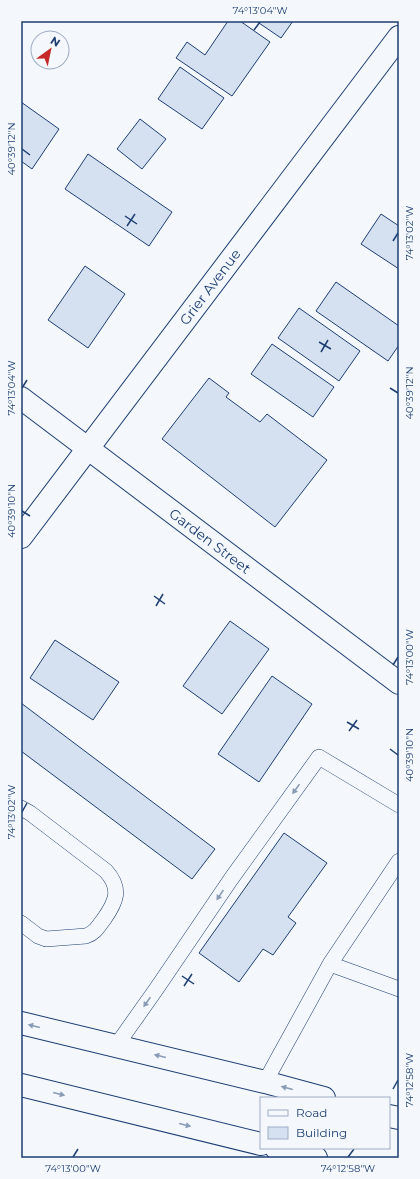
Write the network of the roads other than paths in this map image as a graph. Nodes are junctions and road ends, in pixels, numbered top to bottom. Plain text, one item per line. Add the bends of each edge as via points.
1 (399, 37) edge
2 (21, 398) edge
3 (88, 449) junction
4 (21, 537) edge
5 (399, 683) edge
6 (399, 805) edge
7 (21, 808) edge
8 (399, 861) edge
9 (21, 923) edge
10 (330, 964) junction
11 (399, 989) edge
12 (21, 1023) edge
13 (116, 1046) junction
14 (265, 1082) junction
15 (21, 1085) edge
16 (320, 1097) edge
17 (260, 1144) edge
18 (280, 1149) edge
19 (316, 1158) edge

1 - 3 main road, Grier Avenue
2 - 3 main road, Garden Street
3 - 4 main road, Grier Avenue
3 - 5 main road, Garden Street
6 -> 13 lane via 319,757
7 - 9 lane via 106,871 112,877 116,896 96,930 86,936 46,939
8 - 10 lane
10 - 11 lane
10 - 14 lane
13 -> 12 main road
14 -> 13 main road
16 -> 14 main road
15 -> 17 main road
18 - 19 main road

